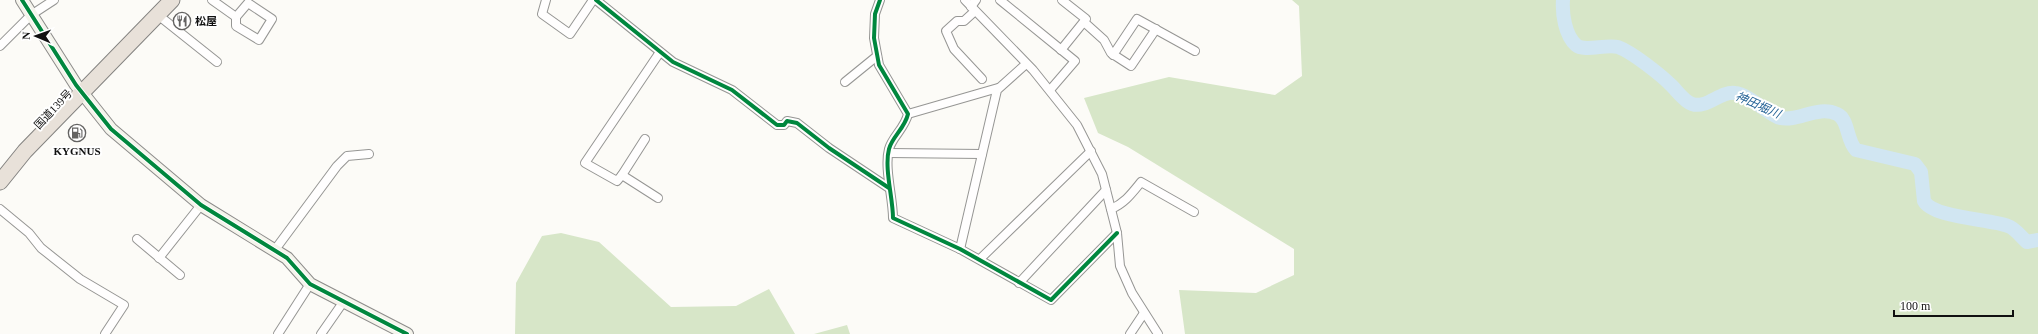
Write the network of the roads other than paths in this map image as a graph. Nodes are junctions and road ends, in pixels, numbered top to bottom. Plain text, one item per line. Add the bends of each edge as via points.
1 (22, 0) edge
2 (54, 0) edge
3 (172, 0) edge
4 (212, 0) edge
5 (546, 0) edge
6 (593, 0) edge
7 (596, 0) edge
8 (880, 0) edge
9 (965, 0) edge
10 (976, 0) edge
11 (1000, 0) edge
12 (1062, 0) edge
13 (159, 7) edge
14 (973, 9) junction
15 (31, 15) junction
16 (236, 17) junction
17 (1084, 22) junction
18 (1156, 29) junction
19 (0, 46) edge
20 (1062, 50) junction
21 (1195, 51) dead end
22 (660, 52) junction
23 (1113, 55) junction
24 (877, 56) junction
25 (217, 62) dead end
26 (1026, 64) junction
27 (982, 79) dead end
28 (845, 82) dead end
29 (79, 88) junction
30 (998, 88) junction
31 (1050, 90) junction
32 (908, 114) junction
33 (646, 140) dead end
34 (1091, 151) junction
35 (889, 153) junction
36 (369, 154) dead end
37 (982, 154) junction
38 (0, 169) edge
39 (622, 175) junction
40 (0, 182) edge
41 (889, 188) junction
42 (1106, 190) junction
43 (658, 198) dead end
44 (201, 205) junction
45 (0, 209) edge
46 (1111, 209) junction
47 (1194, 212) dead end
48 (1117, 233) junction
49 (137, 240) dead end
50 (960, 249) junction
51 (274, 250) junction
52 (159, 258) junction
53 (980, 259) junction
54 (180, 275) dead end
55 (1019, 283) junction
56 (310, 284) junction
57 (344, 301) junction
58 (1144, 313) junction
59 (105, 334) edge
60 (278, 334) edge
61 (321, 334) edge
62 (407, 334) edge
63 (1130, 334) edge
64 (1158, 334) edge

1 - 15 street
2 - 15 street
3 - 13 highway, 国道139号
4 - 16 street
5 - 6 street via 542,14 570,34
7 - 22 street
8 - 24 street via 875,14 874,38
9 - 14 street
10 - 14 street
11 - 20 street
12 - 17 street via 1086,19
13 - 25 street
13 - 29 highway, 国道139号
14 - 26 street via 998,32
14 - 27 street via 964,21 957,21 946,31 954,49
15 - 19 street
15 - 29 street
16 - 16 street via 236,26 259,40 272,19 248,3
17 - 20 street
17 - 23 street via 1104,40
18 - 21 street
18 - 23 street via 1137,19
18 - 23 street via 1131,66
20 - 31 street via 1075,60
22 - 39 street via 584,163 617,181
22 - 41 street via 673,62 732,90 777,125 784,125 787,121 797,123
24 - 28 street
24 - 32 street via 879,65
26 - 30 street
26 - 31 street
29 - 38 highway, 国道139号
29 - 40 highway, 国道139号
29 - 44 street via 111,129
30 - 32 street
30 - 37 street
31 - 34 street via 1077,125
32 - 35 street via 907,122 889,149
33 - 39 street
34 - 42 street via 1102,174
34 - 53 street
35 - 37 street
35 - 41 street
36 - 51 street via 347,156 337,166
37 - 50 street
39 - 43 street
41 - 50 street via 893,218
42 - 46 street
42 - 55 street
44 - 51 street
44 - 52 street
45 - 59 street via 80,280 124,305
46 - 47 street via 1130,196 1141,182
46 - 48 street
48 - 55 street via 1051,300
48 - 58 street via 1120,266
49 - 52 street
50 - 53 street
51 - 56 street via 287,258
52 - 54 street
53 - 55 street
56 - 57 street
56 - 60 street
57 - 61 street
57 - 62 street
58 - 63 street
58 - 64 street

